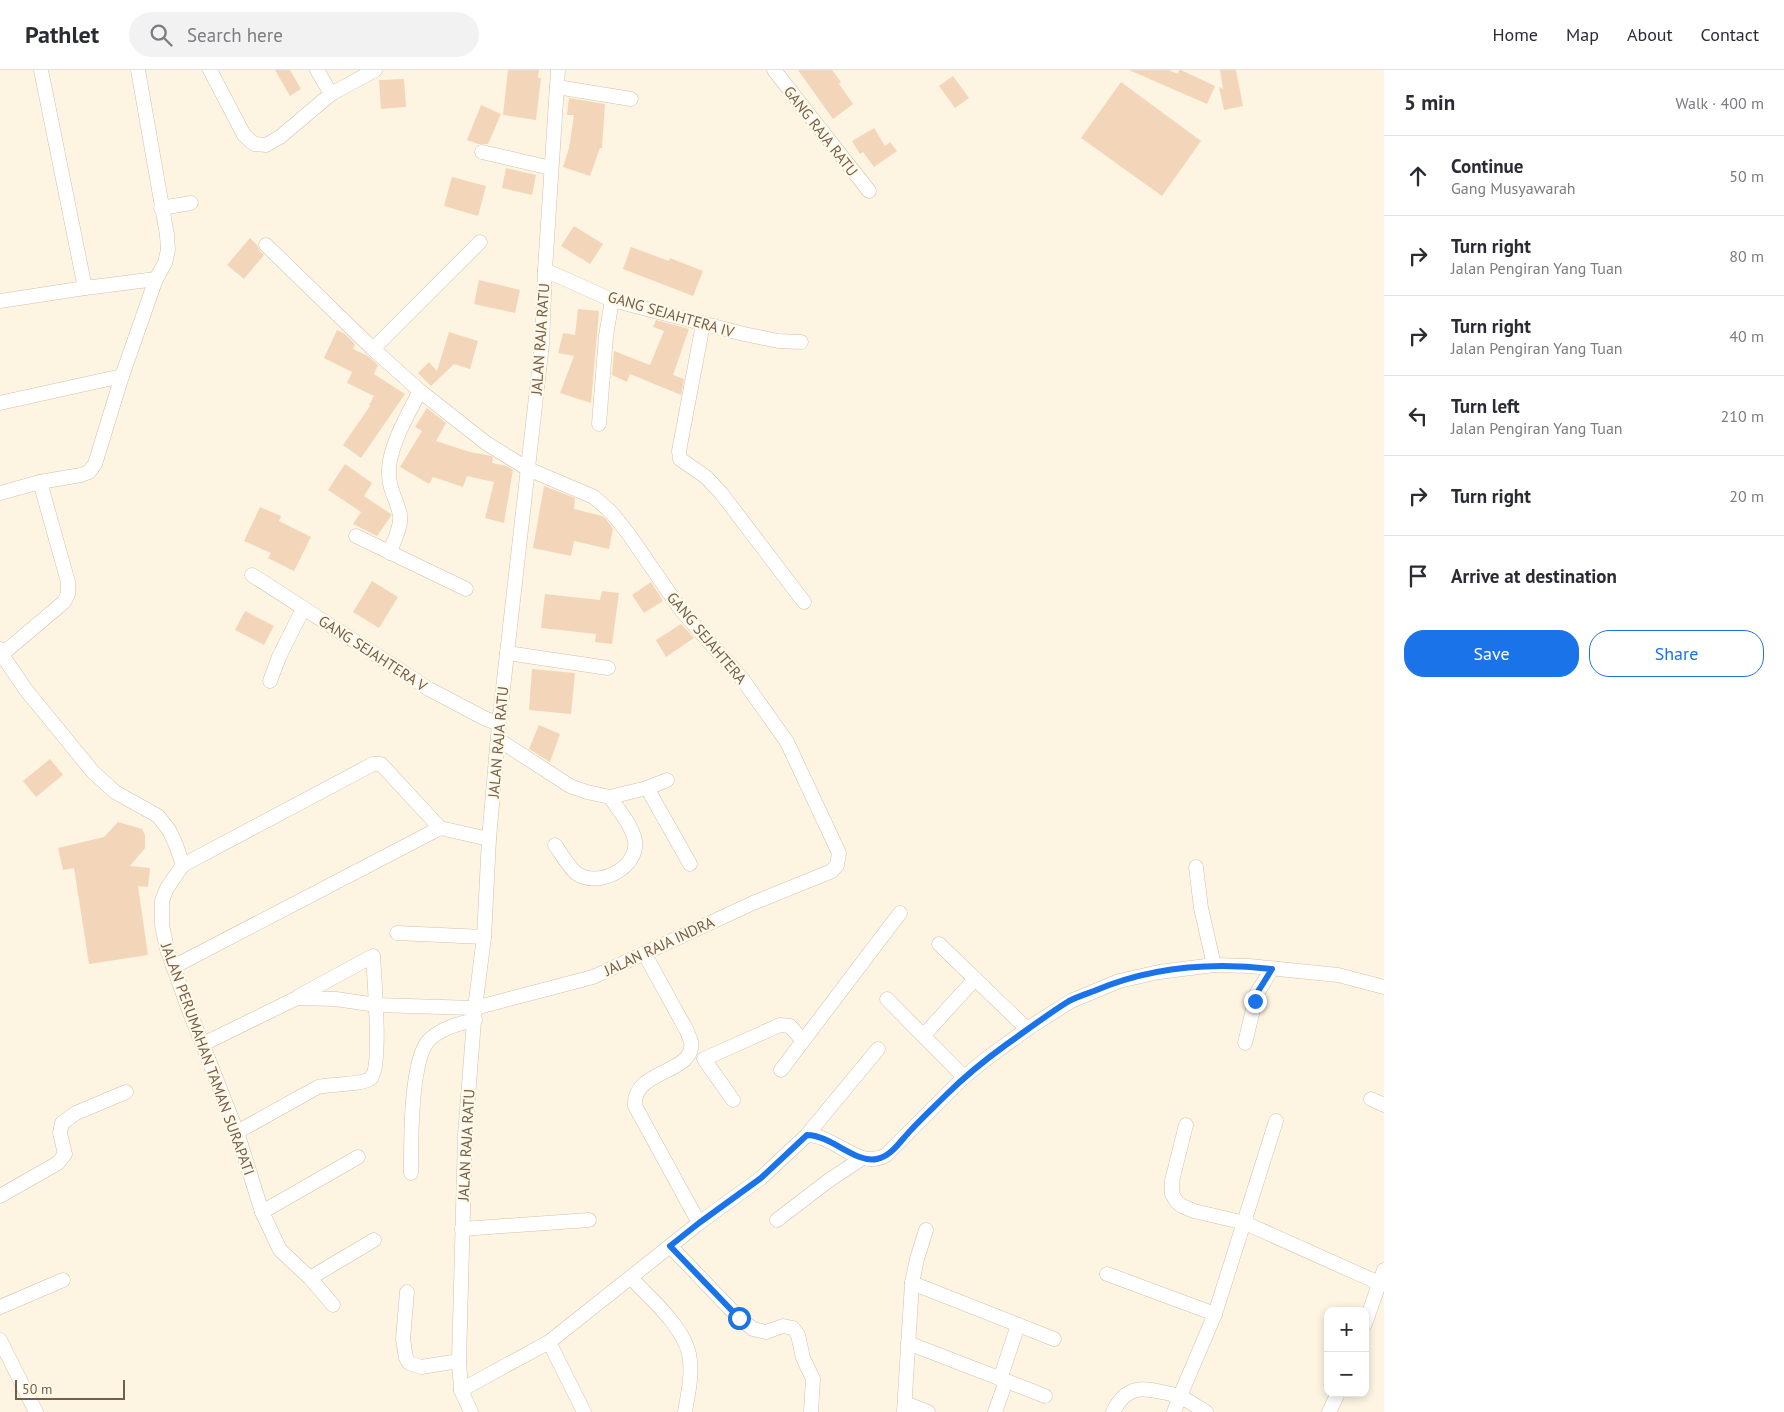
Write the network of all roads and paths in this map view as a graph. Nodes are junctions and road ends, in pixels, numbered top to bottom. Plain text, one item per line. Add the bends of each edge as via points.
1 (41, 70) edge
2 (138, 70) edge
3 (210, 70) edge
4 (317, 70) edge
5 (375, 70) edge
6 (381, 70) edge
7 (558, 70) edge
8 (774, 70) edge
9 (557, 87) junction
10 (331, 94) junction
11 (631, 99) dead end
12 (482, 152) dead end
13 (551, 168) junction
14 (869, 192) dead end
15 (191, 203) dead end
16 (161, 208) junction
17 (480, 242) dead end
18 (266, 245) dead end
19 (545, 270) junction
20 (156, 280) junction
21 (85, 288) junction
22 (1, 298) edge
23 (612, 300) junction
24 (703, 324) junction
25 (801, 342) dead end
26 (372, 349) junction
27 (122, 376) junction
28 (420, 391) junction
29 (0, 403) edge
30 (599, 424) dead end
31 (528, 469) junction
32 (40, 482) junction
33 (0, 493) edge
34 (356, 536) dead end
35 (390, 553) junction
36 (252, 575) dead end
37 (466, 589) dead end
38 (804, 602) dead end
39 (303, 609) junction
40 (1, 653) edge
41 (507, 653) junction
42 (608, 668) dead end
43 (270, 681) dead end
44 (499, 724) junction
45 (499, 740) junction
46 (667, 780) dead end
47 (647, 788) junction
48 (610, 798) junction
49 (440, 828) junction
50 (489, 839) junction
51 (555, 845) dead end
52 (839, 853) joint
53 (690, 864) dead end
54 (183, 865) junction
55 (1196, 867) dead end
56 (900, 913) dead end
57 (397, 933) dead end
58 (484, 937) junction
59 (939, 944) dead end
60 (644, 953) junction
61 (1214, 965) junction
62 (173, 967) junction
63 (1272, 969) junction
64 (975, 979) junction
65 (1384, 986) edge
66 (297, 998) junction
67 (887, 999) dead end
68 (376, 1005) junction
69 (471, 1012) junction
70 (1027, 1029) junction
71 (923, 1036) junction
72 (803, 1041) junction
73 (203, 1044) junction
74 (1245, 1044) dead end
75 (878, 1048) dead end
76 (688, 1055) junction
77 (704, 1059) junction
78 (781, 1070) dead end
79 (964, 1077) junction
80 (126, 1092) dead end
81 (733, 1100) dead end
82 (1276, 1122) dead end
83 (1186, 1125) dead end
84 (237, 1132) junction
85 (807, 1135) junction
86 (358, 1157) dead end
87 (861, 1159) junction
88 (411, 1173) dead end
89 (0, 1196) edge
90 (262, 1212) junction
91 (589, 1220) dead end
92 (778, 1220) dead end
93 (699, 1223) junction
94 (1245, 1223) junction
95 (462, 1229) junction
96 (926, 1230) dead end
97 (374, 1240) dead end
98 (670, 1246) junction
99 (1107, 1274) dead end
100 (1382, 1277) edge
101 (310, 1278) junction
102 (631, 1278) junction
103 (63, 1280) dead end
104 (912, 1284) junction
105 (407, 1292) dead end
106 (333, 1305) dead end
107 (0, 1307) edge
108 (1369, 1313) edge
109 (1215, 1314) junction
110 (1018, 1325) junction
111 (1054, 1339) dead end
112 (0, 1340) edge
113 (549, 1342) junction
114 (908, 1343) junction
115 (459, 1361) junction
116 (1003, 1380) junction
117 (460, 1390) junction
118 (1045, 1396) dead end
119 (1180, 1396) junction
120 (1336, 1397) edge
121 (905, 1407) edge
122 (36, 1412) edge
123 (471, 1412) edge
124 (584, 1412) edge
125 (686, 1412) edge
126 (811, 1412) edge
127 (928, 1412) edge
128 (995, 1412) edge
129 (1114, 1412) edge
130 (1174, 1412) edge
131 (1206, 1412) edge
132 (1329, 1412) edge

1 - 21 street
2 - 16 street
3 - 10 street via 244,135 254,144 266,145 280,137
4 - 10 street
5 - 6 street
5 - 10 street
7 - 9 street, JALAN RAJA RATU
8 - 14 street, GANG RAJA RATU
9 - 11 street
9 - 13 street, JALAN RAJA RATU
12 - 13 street
13 - 19 street, JALAN RAJA RATU
15 - 16 street
16 - 20 street via 168,250
17 - 26 street
18 - 26 street, GANG SEJAHTERA
19 - 23 street, GANG SEJAHTERA IV
19 - 31 street, JALAN RAJA RATU via 542,344
20 - 21 street
20 - 27 street
21 - 22 street
23 - 24 street, GANG SEJAHTERA IV
23 - 30 street
24 - 25 street, GANG SEJAHTERA IV via 778,342
24 - 38 street via 680,459 706,477 721,493
26 - 28 street, GANG SEJAHTERA
27 - 29 street
27 - 32 street via 95,464 89,472
28 - 31 street, GANG SEJAHTERA via 486,443
28 - 35 street via 404,421 388,470 391,492 400,515
31 - 41 street, JALAN RAJA RATU
31 - 52 street, GANG SEJAHTERA via 594,497 612,513 680,610 743,680 787,742
32 - 33 street
32 - 40 street via 68,582 68,594 53,612
34 - 35 street
35 - 37 street
36 - 39 street, GANG SEJAHTERA V
39 - 43 street
39 - 44 street, GANG SEJAHTERA V via 429,689
40 - 54 street via 26,690 93,772 115,792 158,816 169,830
41 - 42 street
41 - 44 street, JALAN RAJA RATU
44 - 45 street, JALAN RAJA RATU
45 - 48 street via 570,786
45 - 50 street, JALAN RAJA RATU
46 - 47 street
47 - 48 street
47 - 53 street
48 - 51 street via 631,828 635,841 635,853 628,864 603,877 586,877 576,872
49 - 50 street
49 - 54 street via 381,764 373,764
49 - 62 street
50 - 58 street, JALAN RAJA RATU
52 - 60 street, JALAN RAJA INDRA via 838,865 832,870
54 - 62 street, JALAN PERUMAHAN TAMAN SURAPATI via 162,901 162,925
55 - 61 street
56 - 72 street
57 - 58 street
58 - 69 street, JALAN RAJA RATU
59 - 64 street
60 - 69 street, JALAN RAJA INDRA via 593,977
60 - 76 street via 687,1030 691,1042
61 - 63 street
61 - 70 street via 1118,981 1071,1001
62 - 73 street, JALAN PERUMAHAN TAMAN SURAPATI
63 - 65 street via 1338,974
63 - 74 street via 1257,993
64 - 70 street
64 - 71 street
66 - 68 street
66 - 68 street via 373,956
66 - 73 street
67 - 71 street
68 - 69 street
68 - 84 street via 375,1064 371,1078 365,1082 318,1087
69 - 88 street via 430,1040 420,1054 412,1108
69 - 95 street, JALAN RAJA RATU
70 - 79 street
71 - 79 street
72 - 77 street via 790,1026 780,1025
72 - 78 street
73 - 84 street, JALAN PERUMAHAN TAMAN SURAPATI
75 - 85 street
76 - 77 street
76 - 93 street via 686,1060 646,1082 637,1090 634,1099
77 - 81 street
79 - 87 street via 894,1150 876,1160
80 - 89 street via 76,1113 62,1123 60,1133 65,1154 58,1163
82 - 94 street
83 - 94 street via 1172,1181 1172,1194 1182,1206 1194,1211
84 - 90 street, JALAN PERUMAHAN TAMAN SURAPATI
85 - 87 street via 841,1146
85 - 93 street via 761,1178
86 - 90 street
87 - 92 street via 828,1180
90 - 101 street, JALAN PERUMAHAN TAMAN SURAPATI via 280,1250
91 - 95 street
93 - 98 street
94 - 100 street
94 - 109 street
95 - 115 street, JALAN RAJA RATU
96 - 104 street
97 - 101 street
98 - 102 street
98 - 126 street via 753,1329 766,1332 783,1326 793,1328 812,1379
99 - 109 street
100 - 108 street
101 - 106 street, JALAN PERUMAHAN TAMAN SURAPATI
102 - 113 street
102 - 125 street via 683,1338 691,1372
103 - 107 street
104 - 110 street
104 - 114 street
105 - 115 street via 403,1339 406,1358 420,1367
109 - 119 street
110 - 111 street
110 - 116 street
112 - 122 street
113 - 117 street
113 - 124 street
114 - 116 street
114 - 121 street
115 - 117 street, JALAN RAJA RATU
116 - 118 street
116 - 128 street
117 - 123 street, JALAN RAJA RATU
119 - 129 street via 1143,1389 1128,1392 1119,1400
119 - 130 street
119 - 131 street
120 - 132 street
121 - 127 street

